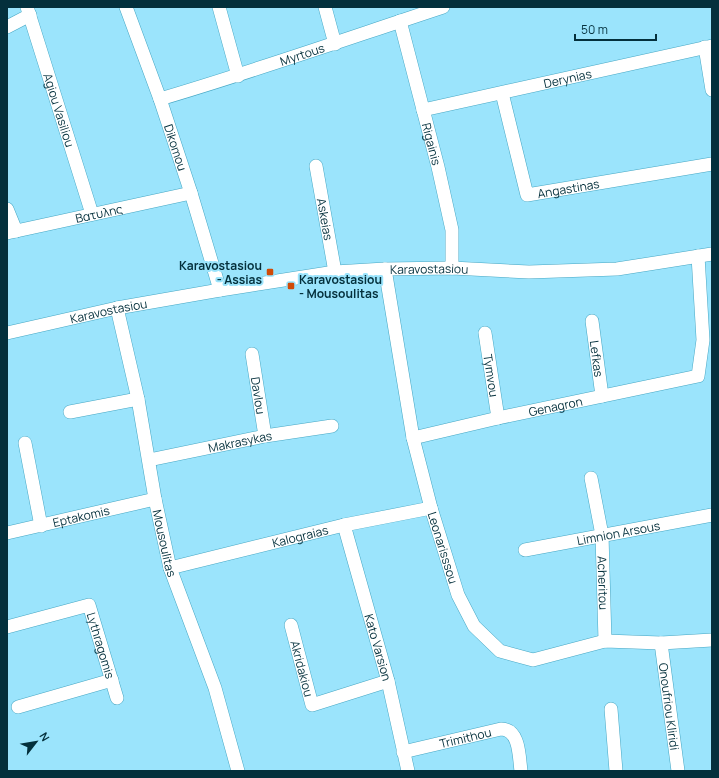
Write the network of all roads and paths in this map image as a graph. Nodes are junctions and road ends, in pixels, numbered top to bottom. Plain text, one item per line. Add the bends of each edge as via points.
1 (126, 7) edge
2 (219, 7) edge
3 (325, 7) edge
4 (443, 7) edge
5 (28, 11) edge
6 (400, 21) junction
7 (7, 28) edge
8 (335, 44) junction
9 (708, 47) edge
10 (238, 76) junction
11 (712, 90) edge
12 (502, 93) junction
13 (160, 99) junction
14 (423, 110) junction
15 (712, 164) edge
16 (316, 166) dead end
17 (191, 193) junction
18 (7, 209) edge
19 (92, 214) junction
20 (12, 232) edge
21 (712, 254) edge
22 (698, 256) junction
23 (452, 268) junction
24 (385, 269) junction
25 (335, 272) junction
26 (220, 290) junction
27 (117, 308) junction
28 (592, 321) dead end
29 (7, 333) edge
30 (485, 334) dead end
31 (707, 339) edge
32 (252, 354) dead end
33 (602, 396) junction
34 (138, 398) junction
35 (70, 412) dead end
36 (498, 418) junction
37 (332, 426) dead end
38 (265, 436) junction
39 (413, 438) junction
40 (25, 443) dead end
41 (149, 460) junction
42 (591, 478) dead end
43 (155, 499) junction
44 (431, 508) junction
45 (712, 515) edge
46 (344, 525) junction
47 (41, 526) junction
48 (7, 533) edge
49 (602, 535) junction
50 (525, 550) dead end
51 (170, 568) junction
52 (291, 625) dead end
53 (7, 627) edge
54 (712, 640) edge
55 (605, 641) junction
56 (662, 643) junction
57 (112, 680) junction
58 (388, 681) junction
59 (117, 698) dead end
60 (18, 707) dead end
61 (611, 708) dead end
62 (403, 752) junction
63 (238, 771) edge
64 (408, 771) edge
65 (521, 771) edge
66 (616, 771) edge
67 (678, 771) edge

1 - 13 street, Dikomou
2 - 10 street
3 - 8 street
4 - 6 street, Myrtous
5 - 7 street
5 - 19 street, Agiou Vasiliou
6 - 8 street, Myrtous
6 - 14 street, Rigainis
8 - 10 street, Myrtous
9 - 11 street
9 - 12 street, Derynias
10 - 13 street, Myrtous
12 - 14 street, Derynias
12 - 15 street, Angastinas via 527,195
13 - 17 street, Dikomou
14 - 23 street, Rigainis via 452,230
16 - 25 street, Askeias
17 - 19 street, Βατυλης
17 - 26 street, Dikomou
18 - 20 street
19 - 20 street, Βατυλης
21 - 22 street, Karavostasiou
22 - 23 street, Karavostasiou via 617,269 529,272
22 - 31 street
23 - 24 street, Karavostasiou
24 - 25 street, Karavostasiou
24 - 39 street, Leonarisssou
25 - 26 street, Karavostasiou
26 - 27 street, Karavostasiou
27 - 29 street, Karavostasiou
27 - 34 street, Mousoulitas
28 - 33 street, Lefkas
30 - 36 street, Tymvou
31 - 33 street, Genagron via 698,376
32 - 38 street, Davlou
33 - 36 street, Genagron
34 - 35 street
34 - 41 street, Mousoulitas
36 - 39 street, Genagron
37 - 38 street, Makrasykas
38 - 41 street, Makrasykas
39 - 44 street, Leonarisssou
40 - 47 street
41 - 43 street, Mousoulitas
42 - 49 street, Acheritou
43 - 47 street, Eptakomis
43 - 51 street, Mousoulitas
44 - 46 street, Kalograias
44 - 55 street, Leonarisssou via 458,595 474,626 500,651 533,660
45 - 49 street, Limnion Arsous
46 - 51 street, Kalograias
46 - 58 street, Kato Varsion
47 - 48 street, Eptakomis
49 - 50 street, Limnion Arsous
49 - 55 street, Acheritou
51 - 63 street, Mousoulitas via 215,688
52 - 58 street, Akridakiou via 312,705
53 - 57 street, Lythragomis via 89,605
54 - 56 street, Leonarisssou
55 - 56 street, Leonarisssou
56 - 67 street, Onoufriou Kliridi
57 - 59 street, Lythragomis
57 - 60 street
58 - 62 street, Kato Varsion
61 - 66 street
62 - 64 street, Kato Varsion
62 - 65 street, Trimithou via 506,729 511,732 518,744

